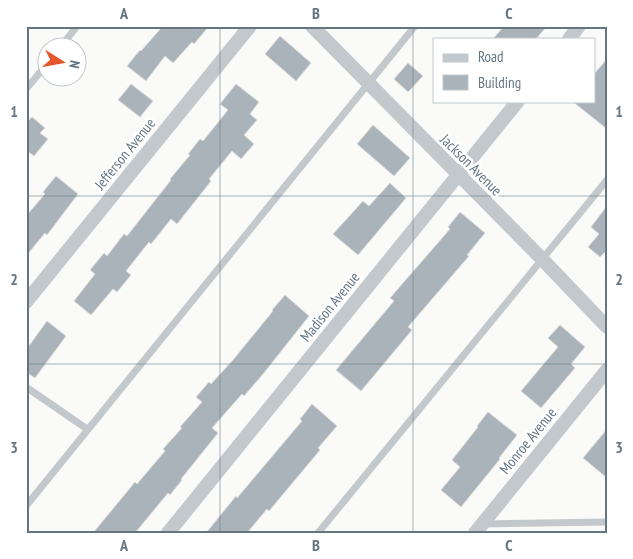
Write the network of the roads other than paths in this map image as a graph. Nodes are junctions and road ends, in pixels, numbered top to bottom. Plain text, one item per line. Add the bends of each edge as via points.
1 (77, 26) edge
2 (250, 26) edge
3 (312, 26) edge
4 (415, 26) edge
5 (579, 26) edge
6 (68, 38) edge
7 (570, 38) edge
8 (38, 75) edge
9 (368, 84) junction
10 (26, 89) edge
11 (517, 102) edge
12 (457, 175) junction
13 (607, 180) edge
14 (542, 259) junction
15 (26, 302) edge
16 (607, 327) edge
17 (607, 370) edge
18 (26, 387) edge
19 (87, 429) junction
20 (26, 506) edge
21 (607, 522) edge
22 (478, 528) edge
23 (168, 533) edge
24 (318, 533) edge

1 - 6 lane
2 - 15 street, Jefferson Avenue
3 - 9 street, Jackson Avenue
4 - 9 lane
5 - 7 street
8 - 10 lane
9 - 12 street, Jackson Avenue
9 - 19 lane
11 - 12 street, Madison Avenue
12 - 14 street, Jackson Avenue
12 - 23 street, Madison Avenue
13 - 14 lane
14 - 16 street, Jackson Avenue
14 - 24 lane
17 - 22 street, Monroe Avenue
18 - 19 lane
19 - 20 lane
21 - 22 lane

